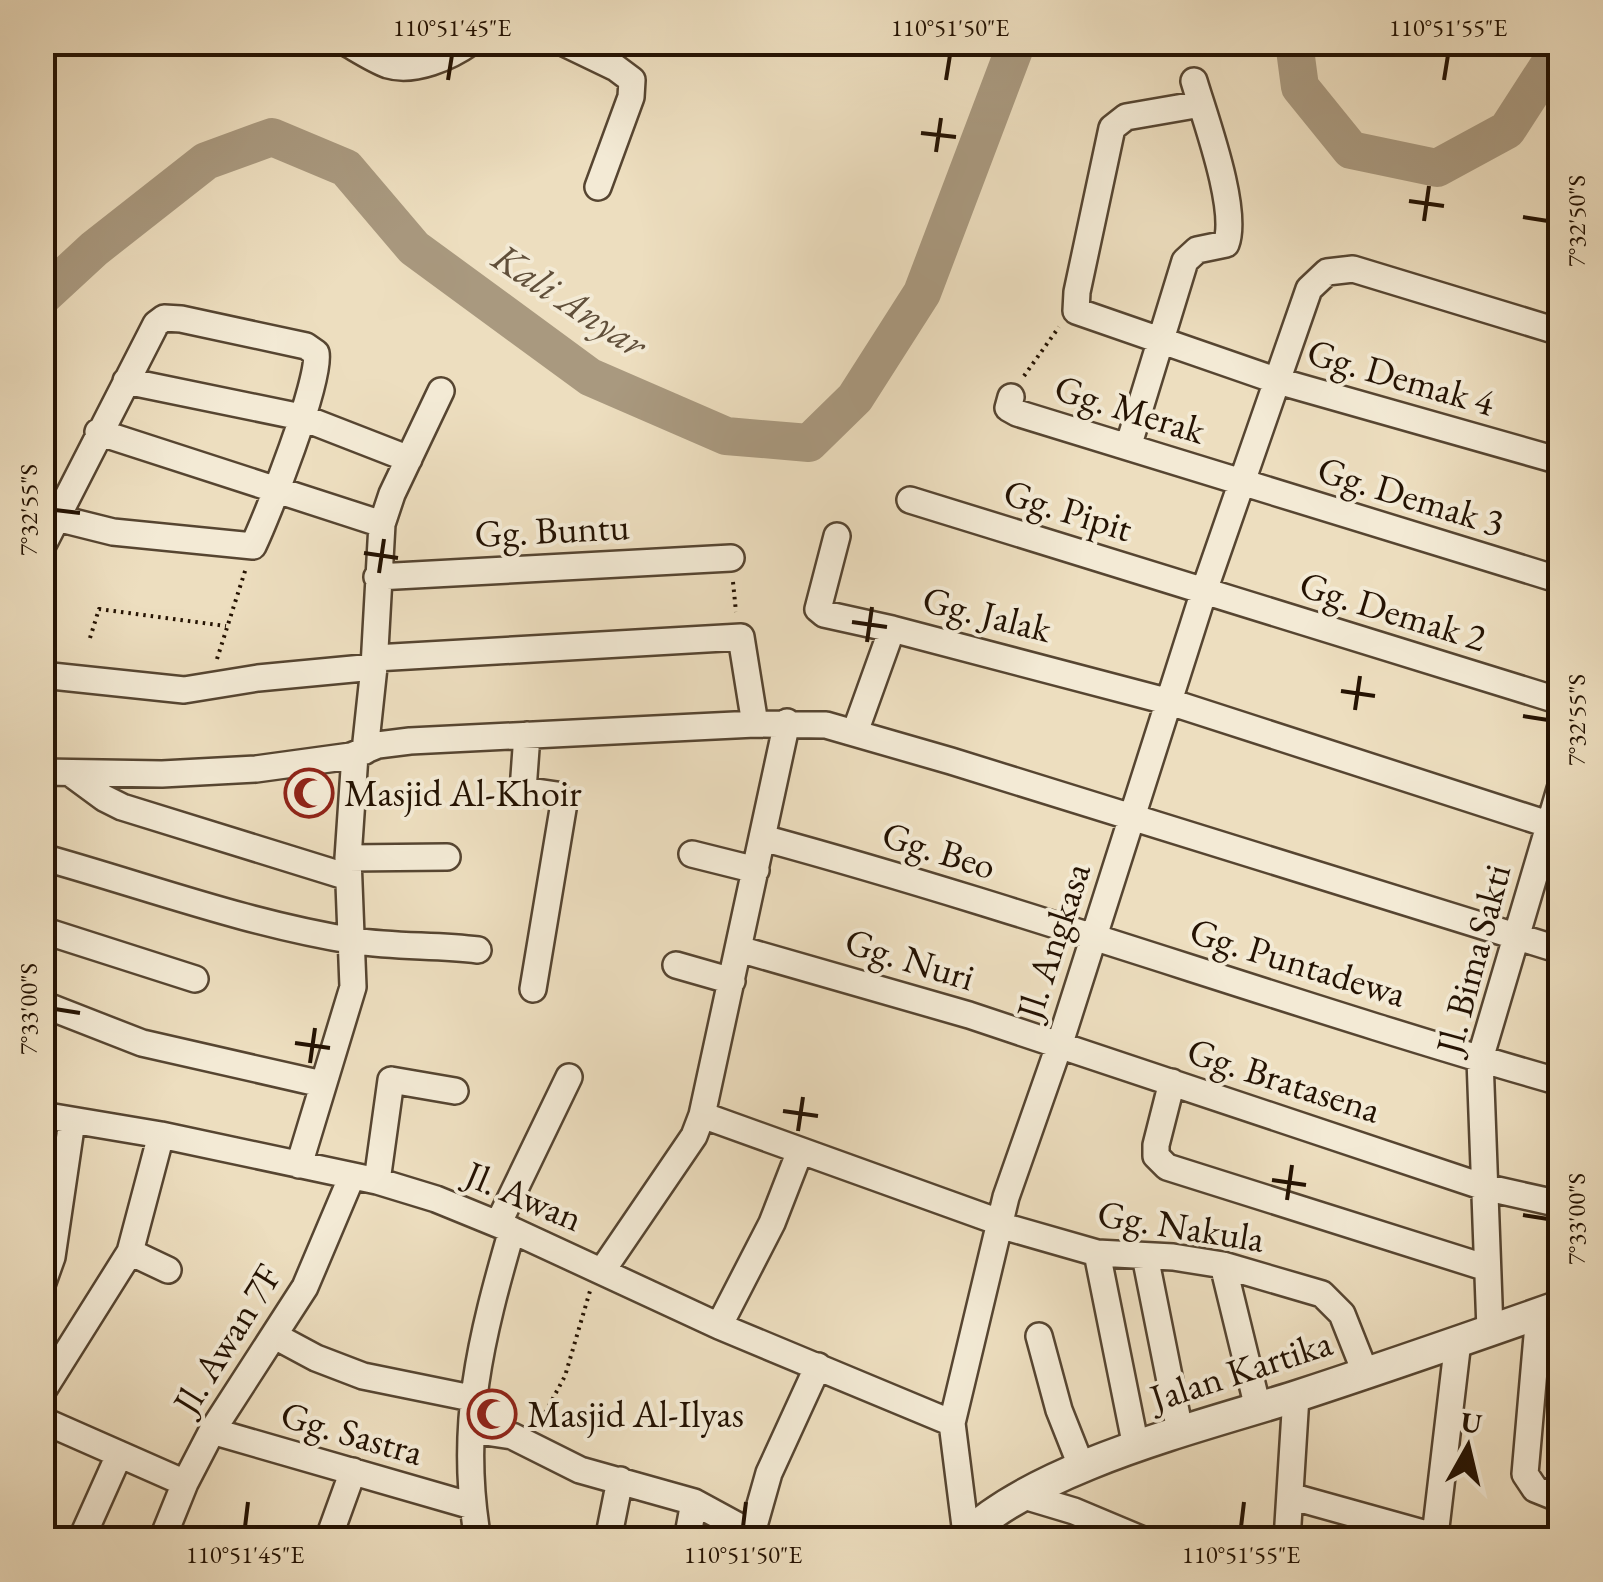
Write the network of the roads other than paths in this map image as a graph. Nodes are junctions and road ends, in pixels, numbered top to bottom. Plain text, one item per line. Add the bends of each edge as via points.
1 (345, 42) edge
2 (471, 42) edge
3 (562, 42) edge
4 (598, 187) dead end
5 (1560, 332) edge
6 (1159, 339) junction
7 (126, 380) junction
8 (1278, 381) junction
9 (440, 390) dead end
10 (1011, 398) road end
11 (301, 417) junction
12 (98, 432) junction
13 (1128, 447) junction
14 (409, 460) junction
15 (1560, 461) edge
16 (1241, 484) junction
17 (275, 488) junction
18 (910, 500) dead end
19 (57, 518) junction
20 (382, 524) junction
21 (837, 536) dead end
22 (42, 546) edge
23 (731, 558) road end
24 (378, 577) junction
25 (1560, 580) edge
26 (1204, 591) junction
27 (892, 629) junction
28 (374, 663) junction
29 (42, 675) edge
30 (1560, 701) edge
31 (1170, 702) junction
32 (787, 722) junction
33 (754, 724) junction
34 (855, 732) junction
35 (527, 735) junction
36 (360, 753) junction
37 (42, 772) edge
38 (70, 772) junction
39 (1560, 789) edge
40 (1132, 819) junction
41 (1555, 826) edge
42 (763, 838) junction
43 (692, 854) dead end
44 (42, 857) edge
45 (447, 857) dead end
46 (348, 868) junction
47 (756, 870) junction
48 (42, 930) edge
49 (1515, 935) junction
50 (1093, 936) junction
51 (352, 940) junction
52 (739, 949) junction
53 (478, 950) dead end
54 (1560, 950) edge
55 (676, 965) dead end
56 (195, 979) dead end
57 (732, 981) junction
58 (533, 988) dead end
59 (42, 1004) edge
60 (1058, 1046) junction
61 (1480, 1059) junction
62 (569, 1077) dead end
63 (1172, 1082) junction
64 (1560, 1082) edge
65 (322, 1084) junction
66 (456, 1091) dead end
67 (42, 1115) edge
68 (702, 1115) junction
69 (72, 1120) junction
70 (161, 1136) junction
71 (800, 1151) junction
72 (299, 1166) junction
73 (364, 1178) junction
74 (1484, 1187) junction
75 (1560, 1204) edge
76 (999, 1224) junction
77 (505, 1227) junction
78 (130, 1252) junction
79 (1097, 1253) junction
80 (1146, 1256) junction
81 (1223, 1265) junction
82 (1487, 1268) junction
83 (168, 1270) dead end
84 (602, 1272) junction
85 (42, 1285) edge
86 (1550, 1310) edge
87 (719, 1326) junction
88 (1490, 1330) junction
89 (275, 1336) junction
90 (1038, 1336) dead end
91 (1458, 1341) junction
92 (1548, 1362) edge
93 (818, 1366) junction
94 (1365, 1372) junction
95 (42, 1392) edge
96 (1296, 1396) junction
97 (471, 1398) junction
98 (1258, 1408) junction
99 (42, 1420) edge
100 (952, 1423) junction
101 (472, 1430) junction
102 (1180, 1431) junction
103 (212, 1432) junction
104 (1136, 1448) junction
105 (119, 1456) junction
106 (1082, 1468) junction
107 (352, 1471) junction
108 (620, 1480) junction
109 (185, 1483) junction
110 (1024, 1496) junction
111 (1290, 1496) junction
112 (1560, 1499) edge
113 (694, 1502) junction
114 (472, 1506) junction
115 (751, 1536) edge
116 (963, 1537) edge
117 (1441, 1538) edge
118 (81, 1540) edge
119 (162, 1540) edge
120 (328, 1540) edge
121 (478, 1540) edge
122 (608, 1540) edge
123 (687, 1540) edge
124 (1143, 1540) edge
125 (1288, 1540) edge

1 - 2 street via 390,66 444,58
3 - 4 street via 632,80
5 - 8 street, Jl. Angkasa via 1337,269 1309,289
6 - 6 street, Gg. Demak 4 via 1076,311 1077,292 1112,128 1198,92 1230,233 1226,244 1197,250 1184,261
6 - 8 street, Gg. Demak 4
6 - 13 street
7 - 11 street
7 - 11 street via 156,324 164,318 199,323 314,350 319,358
7 - 12 street
8 - 15 street, Gg. Demak 4
8 - 16 street, Jl. Angkasa
9 - 14 street
10 - 13 street, Gg. Merak via 1008,408 1016,413
11 - 14 street
11 - 17 street
12 - 17 street
12 - 19 street
13 - 16 street, Gg. Merak
14 - 20 street
16 - 25 street, Gg. Demak 3
16 - 26 street, Jl. Angkasa
17 - 19 street via 254,545 114,532
17 - 20 street
18 - 26 street, Gg. Pipit
19 - 22 street
20 - 24 street
21 - 27 street via 818,608
23 - 24 street, Gg. Buntu
24 - 28 street
26 - 30 street, Gg. Demak 2
26 - 31 street, Jl. Angkasa
27 - 31 street, Gg. Jalak
27 - 34 street, Gg. Jalak
28 - 29 street via 170,691
28 - 33 street via 739,637
28 - 36 street
31 - 40 street, Jl. Angkasa
31 - 41 street, Gg. Jalak
32 - 33 street
32 - 34 street
32 - 42 street
33 - 35 street
34 - 40 street
35 - 36 street via 385,743
35 - 58 street via 523,790 564,802
36 - 38 street via 237,770
36 - 46 street
37 - 38 street
38 - 46 street via 122,807
39 - 41 street, Jl. Bima Sakti
40 - 49 street
40 - 50 street, Jl. Angkasa
41 - 49 street, Jl. Bima Sakti
42 - 47 street
42 - 50 street, Gg. Beo
43 - 47 street
44 - 51 street via 264,922
45 - 46 street
46 - 51 street
47 - 52 street
48 - 56 street
49 - 54 street
49 - 61 street, Jl. Bima Sakti
50 - 60 street, Jl. Angkasa
50 - 61 street, Gg. Puntadewa
51 - 53 street
51 - 65 street via 351,999
52 - 57 street
52 - 60 street, Gg. Nuri
55 - 57 street
57 - 68 street
59 - 65 street via 142,1043
60 - 63 street, Gg. Bratasena
60 - 76 street, Jl. Angkasa
61 - 64 street, Gg. Puntadewa
61 - 74 street, Jl. Bima Sakti
62 - 77 street
63 - 74 street, Gg. Bratasena
63 - 82 street via 1156,1146 1167,1168
65 - 72 street
66 - 73 street, Jl. Awan 7F via 391,1080
67 - 69 street, Jl. Awan
68 - 71 street, Gg. Nakula
68 - 84 street
69 - 70 street, Jl. Awan
69 - 85 street
70 - 72 street, Jl. Awan
70 - 78 street
71 - 76 street, Gg. Nakula
71 - 87 street
72 - 73 street, Jl. Awan
73 - 77 street, Jl. Awan
73 - 89 street, Jl. Awan 7F
74 - 75 street, Gg. Bratasena
74 - 82 street, Jl. Bima Sakti
76 - 79 street, Gg. Nakula
76 - 100 street, Jl. Angkasa
77 - 84 street, Jl. Awan
77 - 97 street
78 - 83 street
78 - 95 street
79 - 80 street, Gg. Nakula
79 - 104 street
80 - 81 street, Gg. Nakula
80 - 102 street
81 - 94 street, Gg. Nakula via 1332,1301
81 - 98 street
82 - 88 street, Jl. Bima Sakti
84 - 87 street, Jl. Awan
86 - 88 street, Jalan Kartika
86 - 92 street
87 - 93 street, Jl. Awan
88 - 91 street, Jalan Kartika
89 - 97 street via 352,1373
89 - 103 street, Jl. Awan 7F
90 - 106 street
91 - 94 street, Jalan Kartika
91 - 117 street
92 - 112 street via 1526,1474 1536,1489
93 - 100 street, Jl. Awan
93 - 115 street via 769,1473
94 - 96 street, Jalan Kartika
96 - 98 street, Jalan Kartika
96 - 111 street
97 - 101 street
98 - 102 street, Jalan Kartika
99 - 105 street
100 - 116 street, Jl. Angkasa
101 - 108 street via 512,1436 580,1470
101 - 114 street
102 - 104 street, Jalan Kartika
103 - 107 street, Gg. Sastra
103 - 109 street, Jl. Awan 7F
104 - 106 street, Jalan Kartika
105 - 109 street
105 - 118 street
106 - 110 street, Jalan Kartika
107 - 114 street, Gg. Sastra
107 - 120 street
108 - 113 street
108 - 122 street
109 - 119 street, Jl. Awan 7F
110 - 116 street, Jalan Kartika
110 - 124 street
111 - 117 street
111 - 125 street
113 - 115 street
113 - 123 street
114 - 121 street

